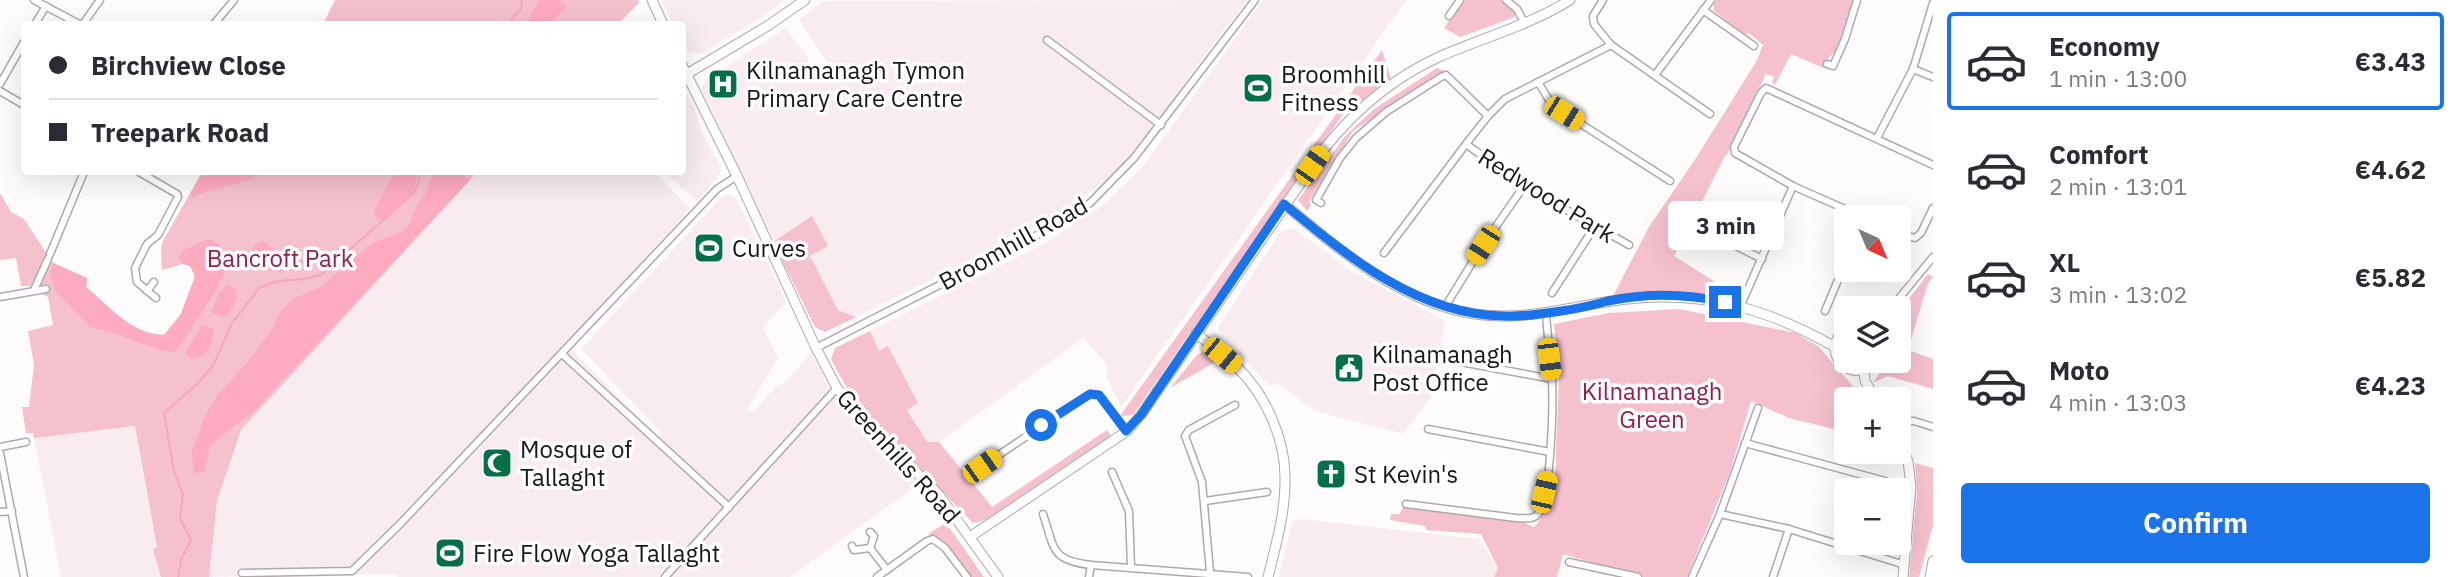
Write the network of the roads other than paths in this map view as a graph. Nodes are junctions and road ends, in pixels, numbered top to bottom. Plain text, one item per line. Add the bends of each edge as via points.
1 (34, 0) edge
2 (100, 0) edge
3 (234, 0) edge
4 (652, 0) edge
5 (805, 0) edge
6 (1255, 0) edge
7 (1460, 0) edge
8 (1506, 0) edge
9 (1570, 0) edge
10 (1603, 0) edge
11 (1711, 0) edge
12 (1857, 0) edge
13 (1933, 3) edge
14 (46, 6) junction
15 (1703, 10) junction
16 (1449, 16) dead end
17 (37, 21) edge
18 (75, 21) edge
19 (83, 21) edge
20 (216, 21) edge
21 (662, 21) edge
22 (1525, 24) junction
23 (1047, 40) dead end
24 (1611, 45) junction
25 (1754, 46) dead end
26 (21, 47) edge
27 (1827, 64) dead end
28 (686, 68) edge
29 (1913, 69) junction
30 (686, 71) edge
31 (1655, 75) junction
32 (1933, 77) edge
33 (1538, 82) junction
34 (0, 83) edge
35 (0, 91) edge
36 (21, 103) edge
37 (1710, 114) dead end
38 (1488, 116) junction
39 (1161, 125) junction
40 (1877, 138) junction
41 (1466, 144) junction
42 (1933, 165) edge
43 (83, 175) edge
44 (144, 175) edge
45 (737, 176) junction
46 (1670, 181) dead end
47 (1524, 186) junction
48 (1793, 186) junction
49 (1321, 203) dead end
50 (1284, 204) junction
51 (1836, 205) edge
52 (1933, 208) edge
53 (1595, 226) junction
54 (1698, 227) dead end
55 (1911, 237) edge
56 (1629, 245) dead end
57 (1384, 253) dead end
58 (1762, 259) junction
59 (1932, 260) edge
60 (154, 282) dead end
61 (1837, 282) edge
62 (46, 289) dead end
63 (34, 290) junction
64 (147, 290) junction
65 (1552, 293) dead end
66 (1901, 296) edge
67 (0, 297) edge
68 (156, 298) dead end
69 (1741, 305) junction
70 (1445, 306) junction
71 (1825, 311) dead end
72 (1546, 313) junction
73 (1195, 333) junction
74 (1834, 346) edge
75 (816, 348) junction
76 (562, 354) junction
77 (1445, 359) dead end
78 (1552, 379) junction
79 (837, 388) junction
80 (1234, 405) dead end
81 (1758, 408) dead end
82 (1911, 421) edge
83 (1933, 427) edge
84 (1429, 429) dead end
85 (1126, 431) junction
86 (26, 442) dead end
87 (1745, 443) junction
88 (0, 447) edge
89 (1549, 452) junction
90 (0, 453) edge
91 (1908, 464) edge
92 (982, 466) dead end
93 (1112, 472) dead end
94 (1874, 478) edge
95 (1267, 492) dead end
96 (1205, 501) junction
97 (1406, 503) dead end
98 (729, 507) junction
99 (12, 511) junction
100 (0, 512) edge
101 (1043, 514) dead end
102 (1720, 514) junction
103 (1789, 529) junction
104 (870, 532) dead end
105 (970, 537) junction
106 (852, 547) dead end
107 (870, 548) junction
108 (1933, 561) edge
109 (1569, 562) dead end
110 (1091, 565) junction
111 (1905, 565) junction
112 (1131, 567) junction
113 (887, 570) junction
114 (1210, 572) junction
115 (242, 573) dead end
116 (24, 577) edge
117 (665, 577) edge
118 (877, 577) edge
119 (967, 577) edge
120 (998, 577) edge
121 (1089, 577) edge
122 (1248, 577) edge
123 (1268, 577) edge
124 (1638, 577) edge
125 (1692, 577) edge
126 (1773, 577) edge
127 (1903, 577) edge
128 (1930, 577) edge

1 - 14 street
2 - 19 street
3 - 20 street
4 - 21 street
5 - 28 street via 769,25
6 - 39 street, Broomhill Road
7 - 16 street
8 - 22 street
9 - 22 street
10 - 24 street via 1593,16 1594,24
11 - 15 street
12 - 27 street via 1833,66
13 - 29 street
14 - 17 street
14 - 18 street
15 - 25 street
15 - 31 street
22 - 50 street via 1439,57 1374,97 1339,129
23 - 39 street
24 - 31 street
24 - 33 street
26 - 34 street
29 - 32 street
29 - 40 street
30 - 45 street, Greenhills Road
31 - 37 street
33 - 38 street via 1505,99
33 - 46 street via 1564,113
35 - 36 street
38 - 41 street
38 - 49 street via 1446,75 1441,77 1386,112 1356,138 1316,200
39 - 75 street, Broomhill Road via 1090,203 1039,234
40 - 42 street
40 - 48 street via 1766,86 1735,153
41 - 47 street, Redwood Park
41 - 57 street
43 - 63 street
44 - 64 street via 178,197 135,268 137,282
45 - 75 street, Greenhills Road
45 - 76 street via 717,189
47 - 53 street, Redwood Park
47 - 70 street
48 - 51 street
48 - 58 street
50 - 70 street via 1371,272
50 - 73 street
52 - 55 street via 1921,233
53 - 56 street, Redwood Park
53 - 65 street
54 - 58 street
58 - 69 street
59 - 66 street
60 - 64 street
61 - 71 street
62 - 63 street
63 - 67 street
64 - 68 street
69 - 72 street via 1673,296
69 - 74 street via 1790,323
70 - 72 street via 1474,314
72 - 78 street
73 - 85 street
73 - 123 street via 1256,388 1283,455 1281,516
75 - 79 street, Greenhills Road
76 - 98 street
76 - 115 street via 352,571
77 - 78 street
78 - 89 street
79 - 98 street
79 - 105 street, Greenhills Road via 939,495
80 - 96 street via 1185,436
81 - 87 street
82 - 83 street
84 - 89 street
85 - 92 street via 1099,395 1090,394
85 - 105 street
86 - 88 street
87 - 94 street
87 - 102 street
89 - 97 street via 1541,508 1531,518
90 - 99 street
91 - 111 street
93 - 112 street via 1129,511
95 - 96 street
96 - 114 street
98 - 117 street
99 - 100 street
99 - 116 street
101 - 110 street via 1057,555
102 - 103 street
102 - 125 street
103 - 111 street
103 - 126 street
104 - 107 street via 874,536
105 - 120 street, Greenhills Road
106 - 107 street
107 - 113 street
108 - 128 street
109 - 124 street
110 - 112 street
110 - 121 street
111 - 127 street
112 - 114 street
113 - 118 street
113 - 119 street via 933,539
114 - 122 street

